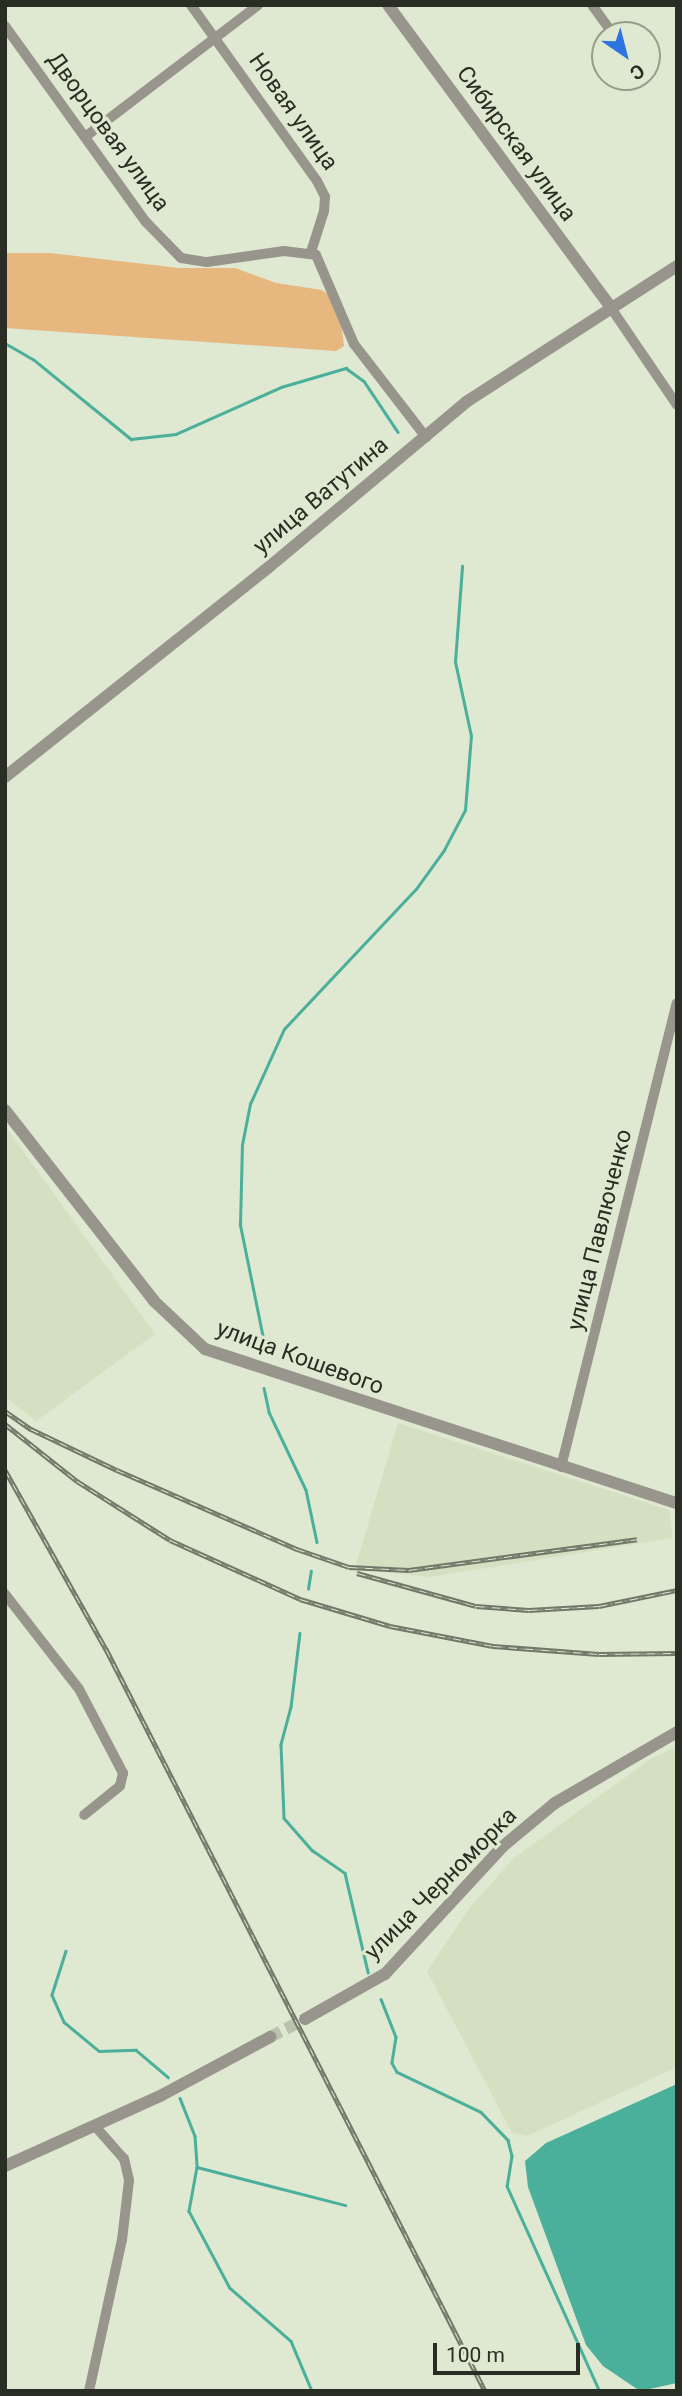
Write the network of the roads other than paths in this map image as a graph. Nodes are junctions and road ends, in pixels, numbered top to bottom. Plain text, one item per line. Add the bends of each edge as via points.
1 (191, 5) edge
2 (258, 5) edge
3 (388, 5) edge
4 (592, 5) edge
5 (604, 21) edge
6 (5, 26) edge
7 (216, 40) junction
8 (85, 137) junction
9 (311, 252) junction
10 (677, 267) edge
11 (611, 308) junction
12 (677, 405) edge
13 (426, 437) junction
14 (5, 777) edge
15 (677, 1003) edge
16 (5, 1110) edge
17 (561, 1467) junction
18 (677, 1503) edge
19 (5, 1594) edge
20 (677, 1732) edge
21 (84, 1815) dead end
22 (305, 2019) tunnel mouth
23 (270, 2037) tunnel mouth
24 (95, 2126) junction
25 (5, 2166) edge
26 (89, 2391) edge

1 - 7 street, Новая улица
2 - 7 street
3 - 11 street, Сибирская улица
4 - 5 street
6 - 8 street, Дворцовая улица
7 - 8 street
7 - 9 street, Новая улица via 325,197
8 - 9 street, Дворцовая улица via 146,222 181,258 207,262
9 - 13 street via 330,279 354,344
10 - 11 street, улица Ватутина
11 - 12 street
11 - 13 street, улица Ватутина via 466,402
13 - 14 street, улица Ватутина
15 - 17 street, улица Павлюченко
16 - 17 street, улица Кошевого via 154,1301 205,1349
17 - 18 street, улица Кошевого
19 - 21 street via 79,1689 123,1773 120,1786
20 - 22 street, улица Черноморка via 555,1802 502,1847 385,1974
23 - 24 street
24 - 25 street
24 - 26 street via 124,2159 129,2180 122,2240

